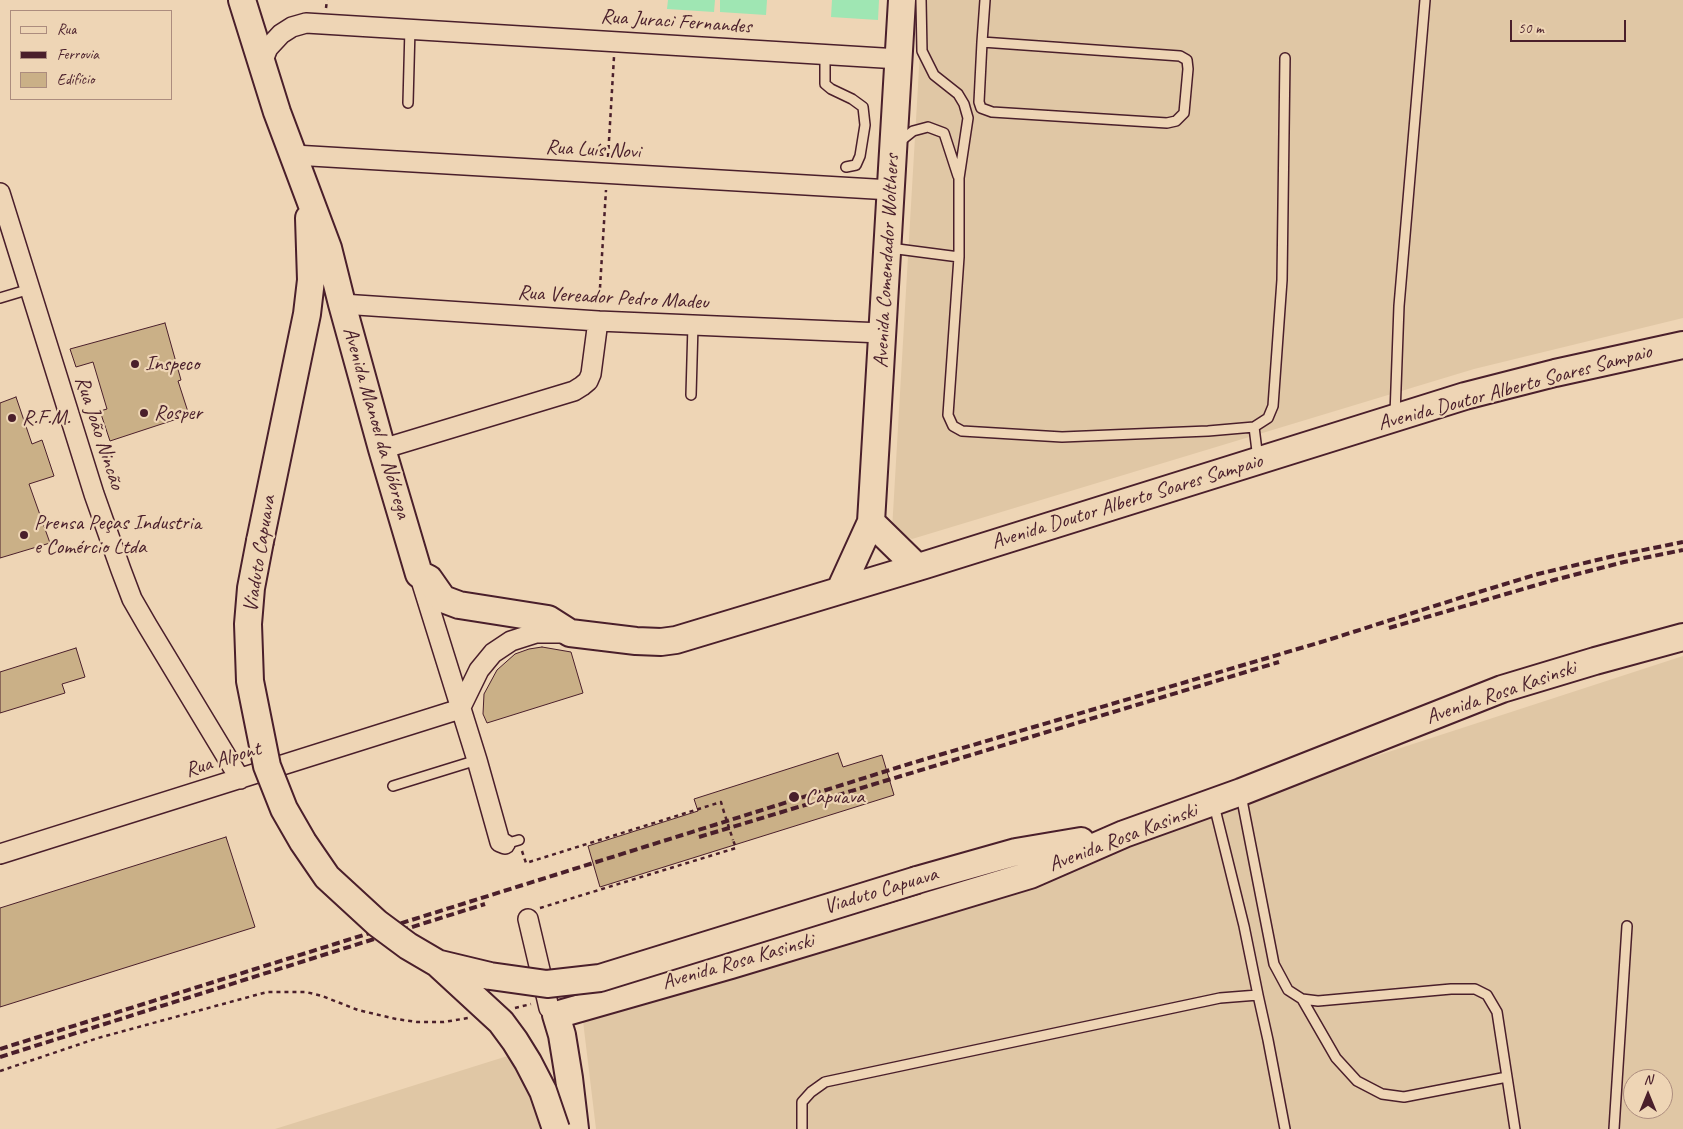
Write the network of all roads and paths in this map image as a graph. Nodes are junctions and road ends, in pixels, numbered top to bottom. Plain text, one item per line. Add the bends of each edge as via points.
1 (242, 0) edge
2 (902, 0) edge
3 (921, 0) edge
4 (985, 0) edge
5 (1425, 0) edge
6 (410, 28) junction
7 (982, 42) junction
8 (825, 55) junction
9 (1286, 58) dead end
10 (899, 60) junction
11 (261, 65) junction
12 (408, 103) dead end
13 (893, 147) junction
14 (294, 155) junction
15 (846, 167) dead end
16 (958, 178) junction
17 (891, 190) junction
18 (0, 193) edge
19 (308, 198) junction
20 (887, 248) junction
21 (958, 257) junction
22 (30, 289) junction
23 (0, 298) edge
24 (342, 304) junction
25 (598, 320) junction
26 (692, 325) junction
27 (882, 333) junction
28 (1683, 345) edge
29 (691, 395) dead end
30 (1395, 418) junction
31 (1254, 427) junction
32 (382, 449) junction
33 (1258, 462) junction
34 (871, 522) junction
35 (917, 567) junction
36 (419, 574) junction
37 (840, 590) junction
38 (570, 633) junction
39 (1683, 637) edge
40 (460, 709) junction
41 (477, 760) junction
42 (240, 779) junction
43 (394, 786) dead end
44 (1241, 792) junction
45 (1214, 803) junction
46 (1124, 834) junction
47 (512, 842) joint
48 (0, 854) edge
49 (532, 914) joint
50 (1627, 926) dead end
51 (437, 963) junction
52 (1258, 995) junction
53 (1302, 999) junction
54 (551, 1007) junction
55 (506, 1010) dead end
56 (470, 1018) dead end
57 (0, 1071) edge
58 (1507, 1077) junction
59 (556, 1129) edge
60 (575, 1129) edge
61 (802, 1129) edge
62 (1285, 1129) edge
63 (1515, 1129) edge
64 (1614, 1129) edge

1 - 11 main road, Avenida Manoel da Nóbrega
2 - 10 main road, Avenida Comendador Wolthers
3 - 16 lane via 922,50 934,75 958,94 968,118
4 - 7 lane
5 - 30 lane via 1399,306
6 - 8 street, Rua Juraci Fernandes
6 - 11 street, Rua Juraci Fernandes via 306,22 281,34 268,48
6 - 12 lane
7 - 7 lane via 979,102 981,108 992,112 1167,123 1176,121 1184,113 1188,69 1187,60 1180,56
8 - 10 street, Rua Juraci Fernandes
8 - 15 lane via 825,84 863,107 866,125 860,156 856,165
9 - 31 lane via 1282,280 1273,406 1268,418
10 - 13 main road, Avenida Comendador Wolthers
11 - 14 main road, Avenida Manoel da Nóbrega
13 - 16 lane via 913,130 928,127 944,133
13 - 17 main road, Avenida Comendador Wolthers
14 - 17 street, Rua Luís Novi
14 - 19 main road, Avenida Manoel da Nóbrega
16 - 21 lane
17 - 20 main road, Avenida Comendador Wolthers
18 - 22 street, Rua João Nincão
19 - 24 main road, Avenida Manoel da Nóbrega via 328,248
19 - 51 main road, Viaduto Capuava, bridge via 311,280 251,588 248,624 250,681 267,766 284,809 303,842 327,877 377,923
20 - 21 lane
20 - 27 main road, Avenida Comendador Wolthers
21 - 31 lane via 948,416 953,426 962,431 1062,437
22 - 23 lane
22 - 42 street, Rua João Nincão via 94,494 132,598
24 - 25 street, Rua Vereador Pedro Madeu
24 - 32 main road, Avenida Manoel da Nóbrega
25 - 26 street, Rua Vereador Pedro Madeu
25 - 32 street via 591,374 588,381 574,391
26 - 27 street, Rua Vereador Pedro Madeu
26 - 29 lane
27 - 34 main road, Avenida Comendador Wolthers
28 - 30 main road, Avenida Doutor Alberto Soares Sampaio via 1535,378
30 - 33 main road, Avenida Doutor Alberto Soares Sampaio
31 - 33 lane
32 - 36 main road, Avenida Manoel da Nóbrega
33 - 35 main road, Avenida Doutor Alberto Soares Sampaio
34 - 35 main road
34 - 37 main road, Avenida Comendador Wolthers
35 - 37 main road, Avenida Doutor Alberto Soares Sampaio
36 - 38 main road, Avenida Doutor Alberto Soares Sampaio via 429,579 443,598 459,606 548,619
36 - 40 street, Avenida Manoel da Nóbrega
37 - 38 main road, Avenida Doutor Alberto Soares Sampaio via 676,640 636,641
38 - 40 street, Avenida Doutor Alberto Soares Sampaio via 536,633 511,641 478,670
39 - 44 main road, Avenida Rosa Kasinski via 1502,689
40 - 41 street, Avenida Manoel da Nóbrega
40 - 42 street, Rua Alpont
41 - 43 lane
41 - 47 street, Avenida Manoel da Nóbrega via 500,842
42 - 48 street, Rua Alpont
44 - 45 main road, Avenida Rosa Kasinski
44 - 53 lane via 1274,964 1288,990
45 - 46 main road, Avenida Rosa Kasinski
45 - 52 lane
46 - 51 main road, Viaduto Capuava, bridge via 1016,852 600,978 546,984 490,976
46 - 54 main road, Avenida Rosa Kasinski via 1030,874 731,964
47 - 49 path, bridge via 526,863 721,802 736,848
49 - 54 street
50 - 64 lane
51 - 59 main road, Viaduto Capuava, bridge via 501,1022 542,1091
52 - 61 lane via 1220,998 825,1082 802,1102
52 - 62 lane
53 - 58 lane via 1336,1058 1357,1081 1382,1094 1404,1097
53 - 58 lane via 1318,1002 1475,989 1488,995 1497,1012
54 - 55 path
54 - 60 main road via 562,1035
56 - 57 path via 417,1022 358,1010 306,992 267,992 98,1038
58 - 63 lane

